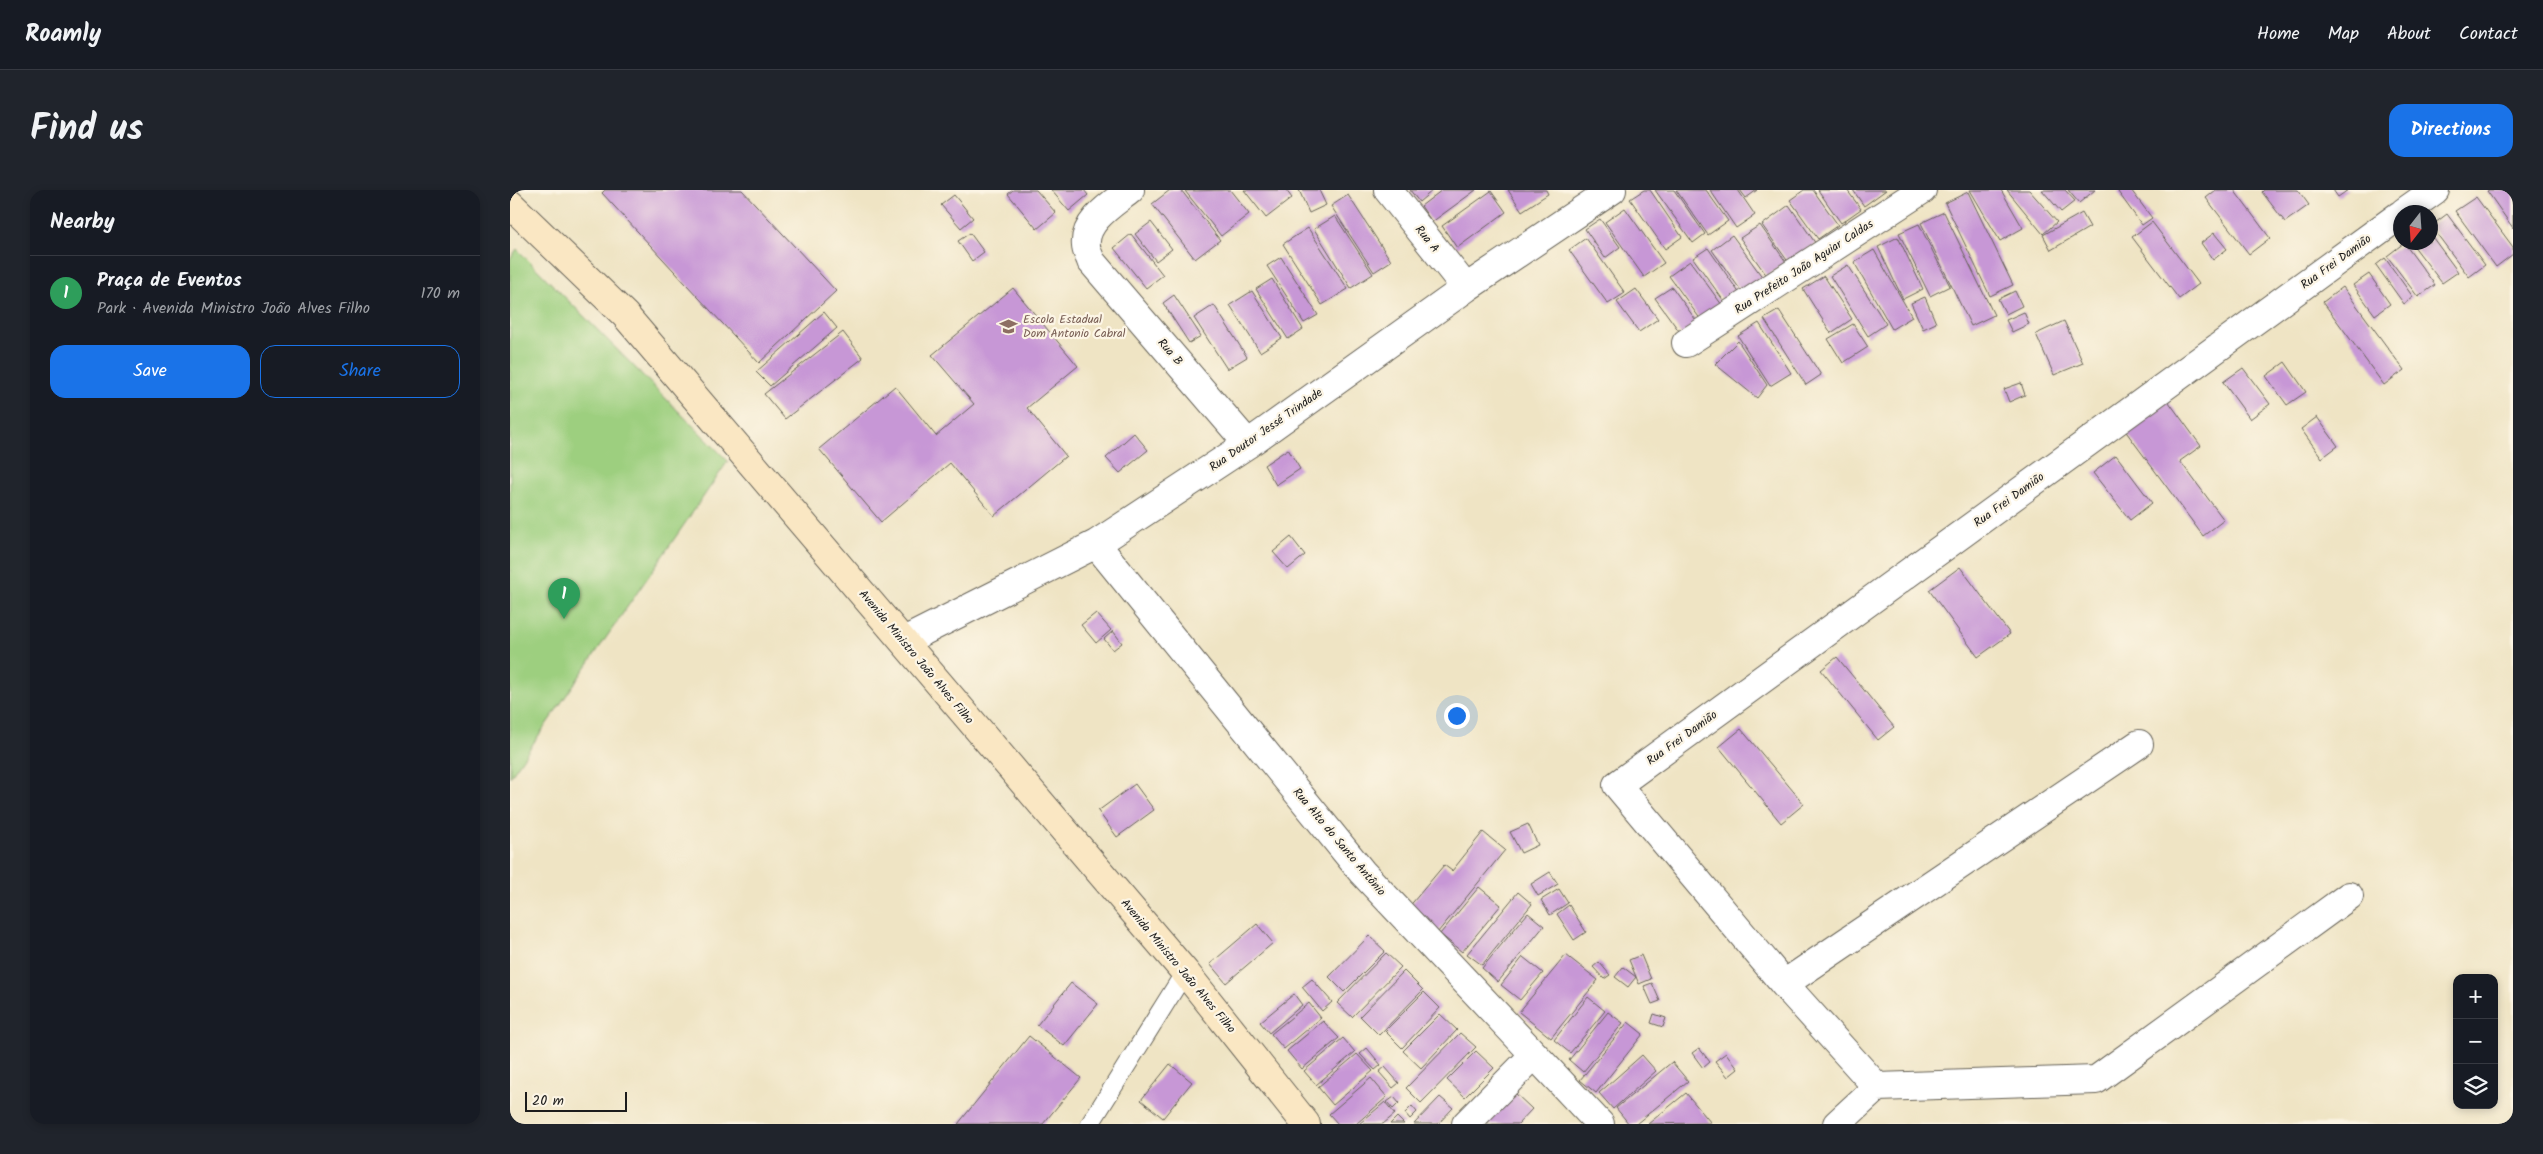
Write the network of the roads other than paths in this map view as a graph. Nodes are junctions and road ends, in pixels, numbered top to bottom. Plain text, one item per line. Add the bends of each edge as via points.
1 (1130, 190) edge
2 (1388, 190) edge
3 (1612, 190) edge
4 (1922, 190) edge
5 (2435, 190) edge
6 (510, 204) edge
7 (2414, 205) edge
8 (2393, 220) edge
9 (1466, 288) junction
10 (1686, 343) dead end
11 (1248, 444) junction
12 (1096, 544) junction
13 (904, 641) junction
14 (2139, 744) dead end
15 (2349, 896) dead end
16 (1185, 972) junction
17 (1784, 984) junction
18 (1534, 1055) junction
19 (1877, 1087) junction
20 (1090, 1124) edge
21 (1306, 1124) edge
22 (1466, 1124) edge
23 (1600, 1124) edge
24 (1837, 1124) edge

1 - 11 street, Rua B via 1100,215 1090,228 1085,246 1091,261
2 - 9 street, Rua A
3 - 9 street, Rua Doutor Jessé Trindade
4 - 10 street, Rua Prefeito João Aguiar Caldas
5 - 7 street
6 - 13 main road, Avenida Ministro João Alves Filho via 625,315
8 - 17 street, Rua Frei Damião via 1617,785
9 - 11 street, Rua Doutor Jessé Trindade
11 - 12 street, Rua Doutor Jessé Trindade
12 - 13 street, Rua Doutor Jessé Trindade
12 - 18 street, Rua Alto do Santo Antônio via 1362,872
13 - 16 main road, Avenida Ministro João Alves Filho
14 - 17 street
15 - 19 street via 2096,1080
16 - 20 lane
16 - 21 main road, Avenida Ministro João Alves Filho
17 - 19 street
18 - 22 street
18 - 23 street, Rua Alto do Santo Antônio
19 - 24 street

